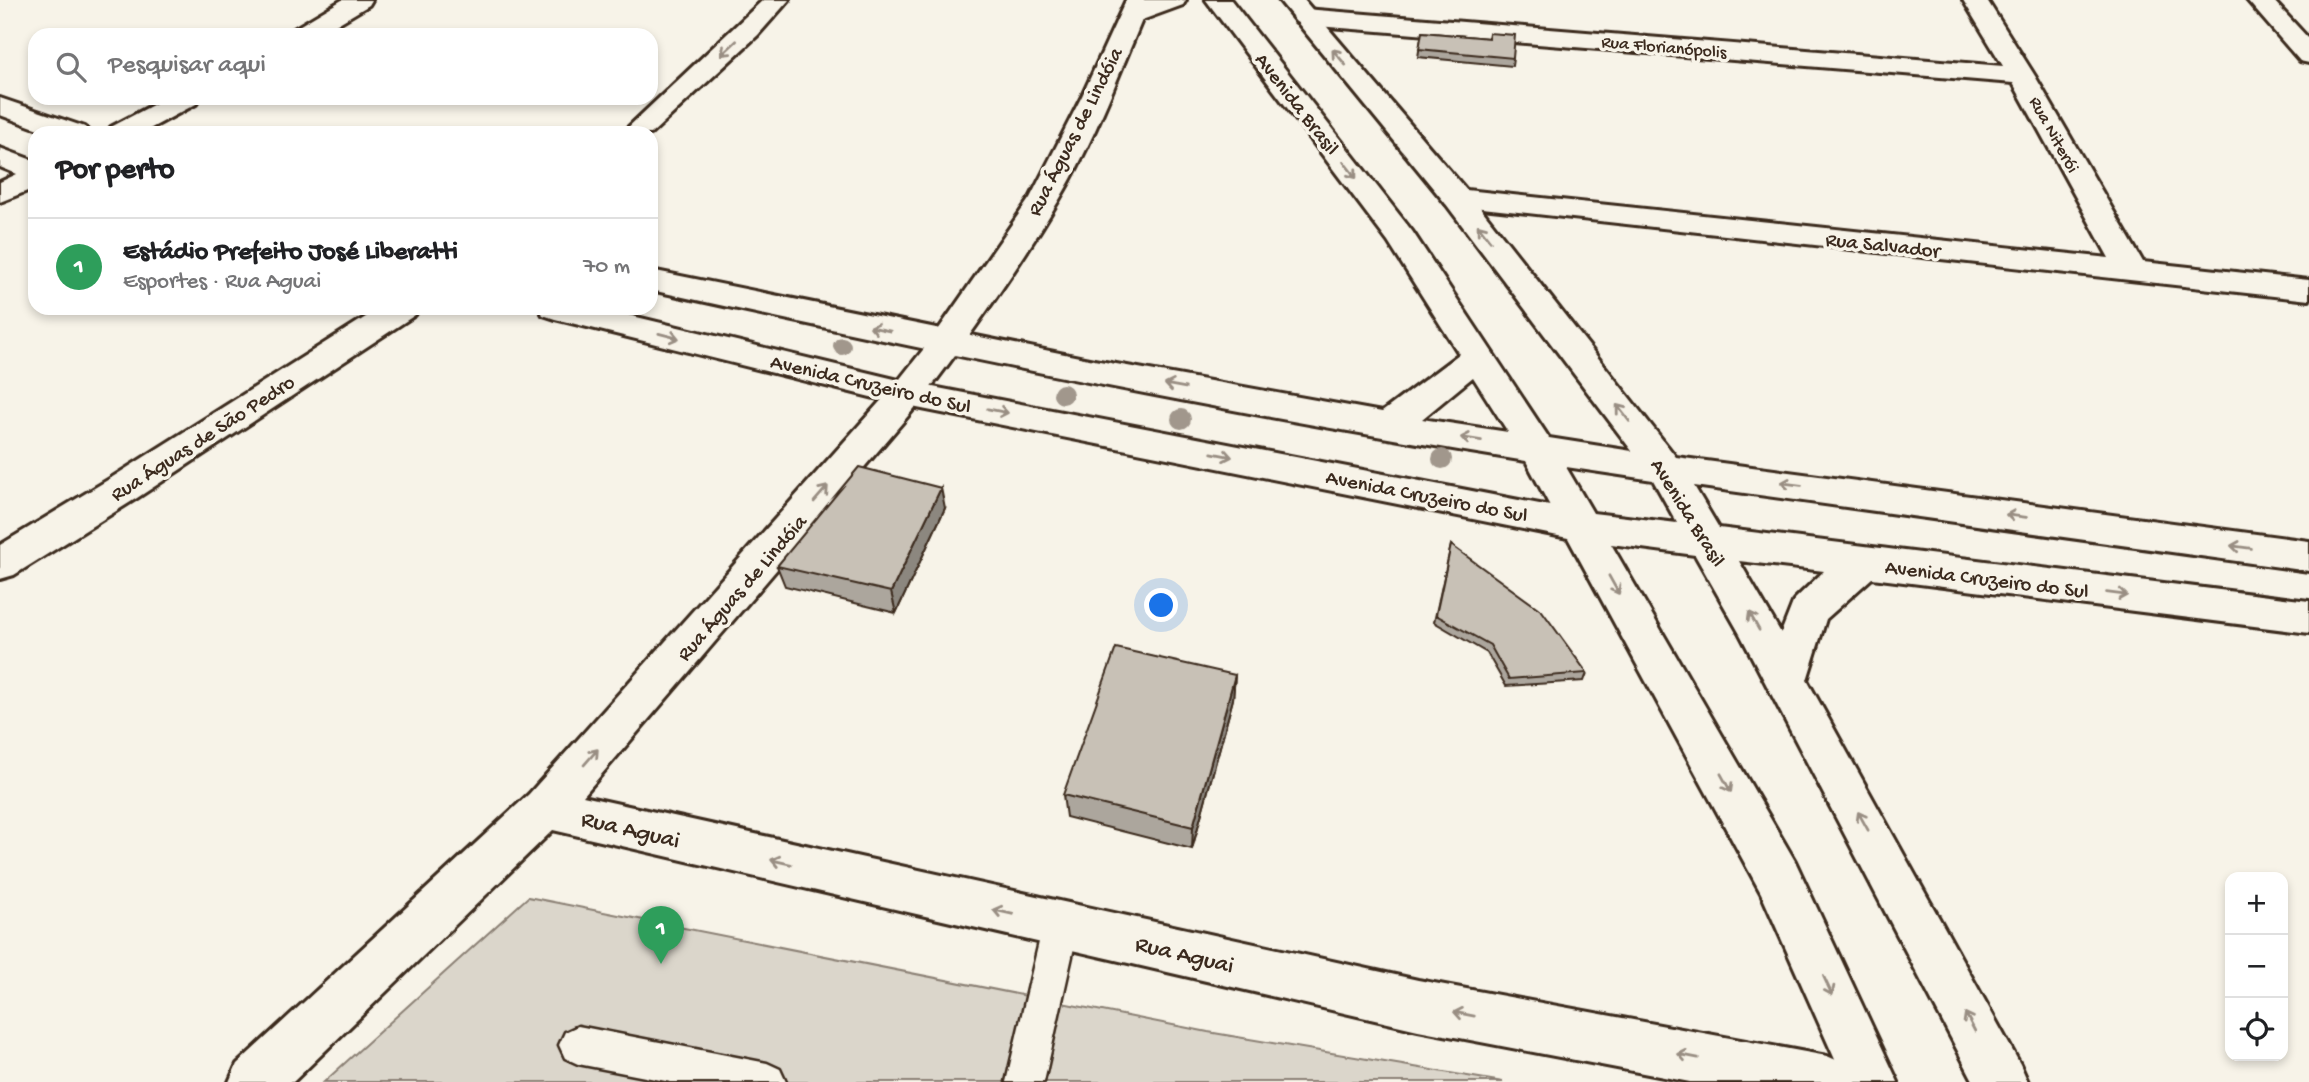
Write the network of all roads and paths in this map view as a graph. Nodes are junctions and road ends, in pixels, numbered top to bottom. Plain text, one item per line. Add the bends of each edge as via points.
1 (360, 0) edge
2 (777, 0) edge
3 (1174, 0) edge
4 (1218, 0) edge
5 (1975, 0) edge
6 (2259, 0) edge
7 (1134, 8) edge
8 (1298, 8) edge
9 (313, 28) edge
10 (2309, 55) edge
11 (2022, 76) junction
12 (173, 105) edge
13 (0, 106) edge
14 (56, 126) edge
15 (134, 126) edge
16 (644, 126) edge
17 (0, 157) edge
18 (28, 171) edge
19 (28, 178) edge
20 (0, 193) edge
21 (1457, 198) junction
22 (2132, 271) junction
23 (658, 282) edge
24 (2309, 290) edge
25 (392, 315) edge
26 (584, 315) edge
27 (946, 344) junction
28 (1479, 355) junction
29 (908, 394) junction
30 (1390, 425) junction
31 (1538, 450) junction
32 (1664, 467) junction
33 (1581, 526) junction
34 (1709, 541) junction
35 (2309, 556) edge
36 (1865, 562) junction
37 (0, 564) edge
38 (2309, 617) edge
39 (1786, 680) junction
40 (545, 808) junction
41 (1061, 925) junction
42 (578, 1045) dead end
43 (255, 1082) edge
44 (767, 1082) edge
45 (1025, 1082) edge
46 (1827, 1082) edge
47 (1872, 1082) edge
48 (2002, 1082) edge

1 - 9 street
2 -> 16 street
3 - 7 street, Rua Águas de Lindóia
4 -> 28 street, Avenida Brasil via 1401,238
5 - 11 street, Rua Niterói
6 - 10 street
7 - 27 street, Rua Águas de Lindóia via 1045,198
8 - 11 street, Rua Florianópolis
21 -> 8 street, Avenida Brasil
11 - 22 street, Rua Niterói
12 - 15 street
13 - 14 street
17 - 18 street
19 - 20 street
21 - 22 street, Rua Salvador
32 -> 21 street, Avenida Brasil
22 - 24 street, Rua Salvador
27 -> 23 street
25 - 37 street, Rua Águas de São Pedro
26 -> 29 street, Avenida Cruzeiro do Sul
27 - 29 street, Rua Águas de Lindóia
30 -> 27 street
28 - 30 street
28 - 31 street, Avenida Brasil
29 -> 33 street, Avenida Cruzeiro do Sul
40 -> 29 street, Rua Águas de Lindóia
31 -> 30 street
31 - 32 street
31 - 33 street, Avenida Brasil
32 - 34 street, Avenida Brasil
35 -> 32 street
33 - 34 street, Avenida Cruzeiro do Sul
33 -> 47 street, Avenida Brasil via 1778,877
34 - 36 street, Avenida Cruzeiro do Sul
39 -> 34 street, Avenida Brasil
36 -> 38 street, Avenida Cruzeiro do Sul
36 - 39 street via 1808,611
48 -> 39 street, Avenida Brasil
41 -> 40 street, Rua Aguai
40 - 43 street, Rua Águas de Lindóia
41 - 45 lane
46 -> 41 street, Rua Aguai via 1418,1005
42 - 44 lane

